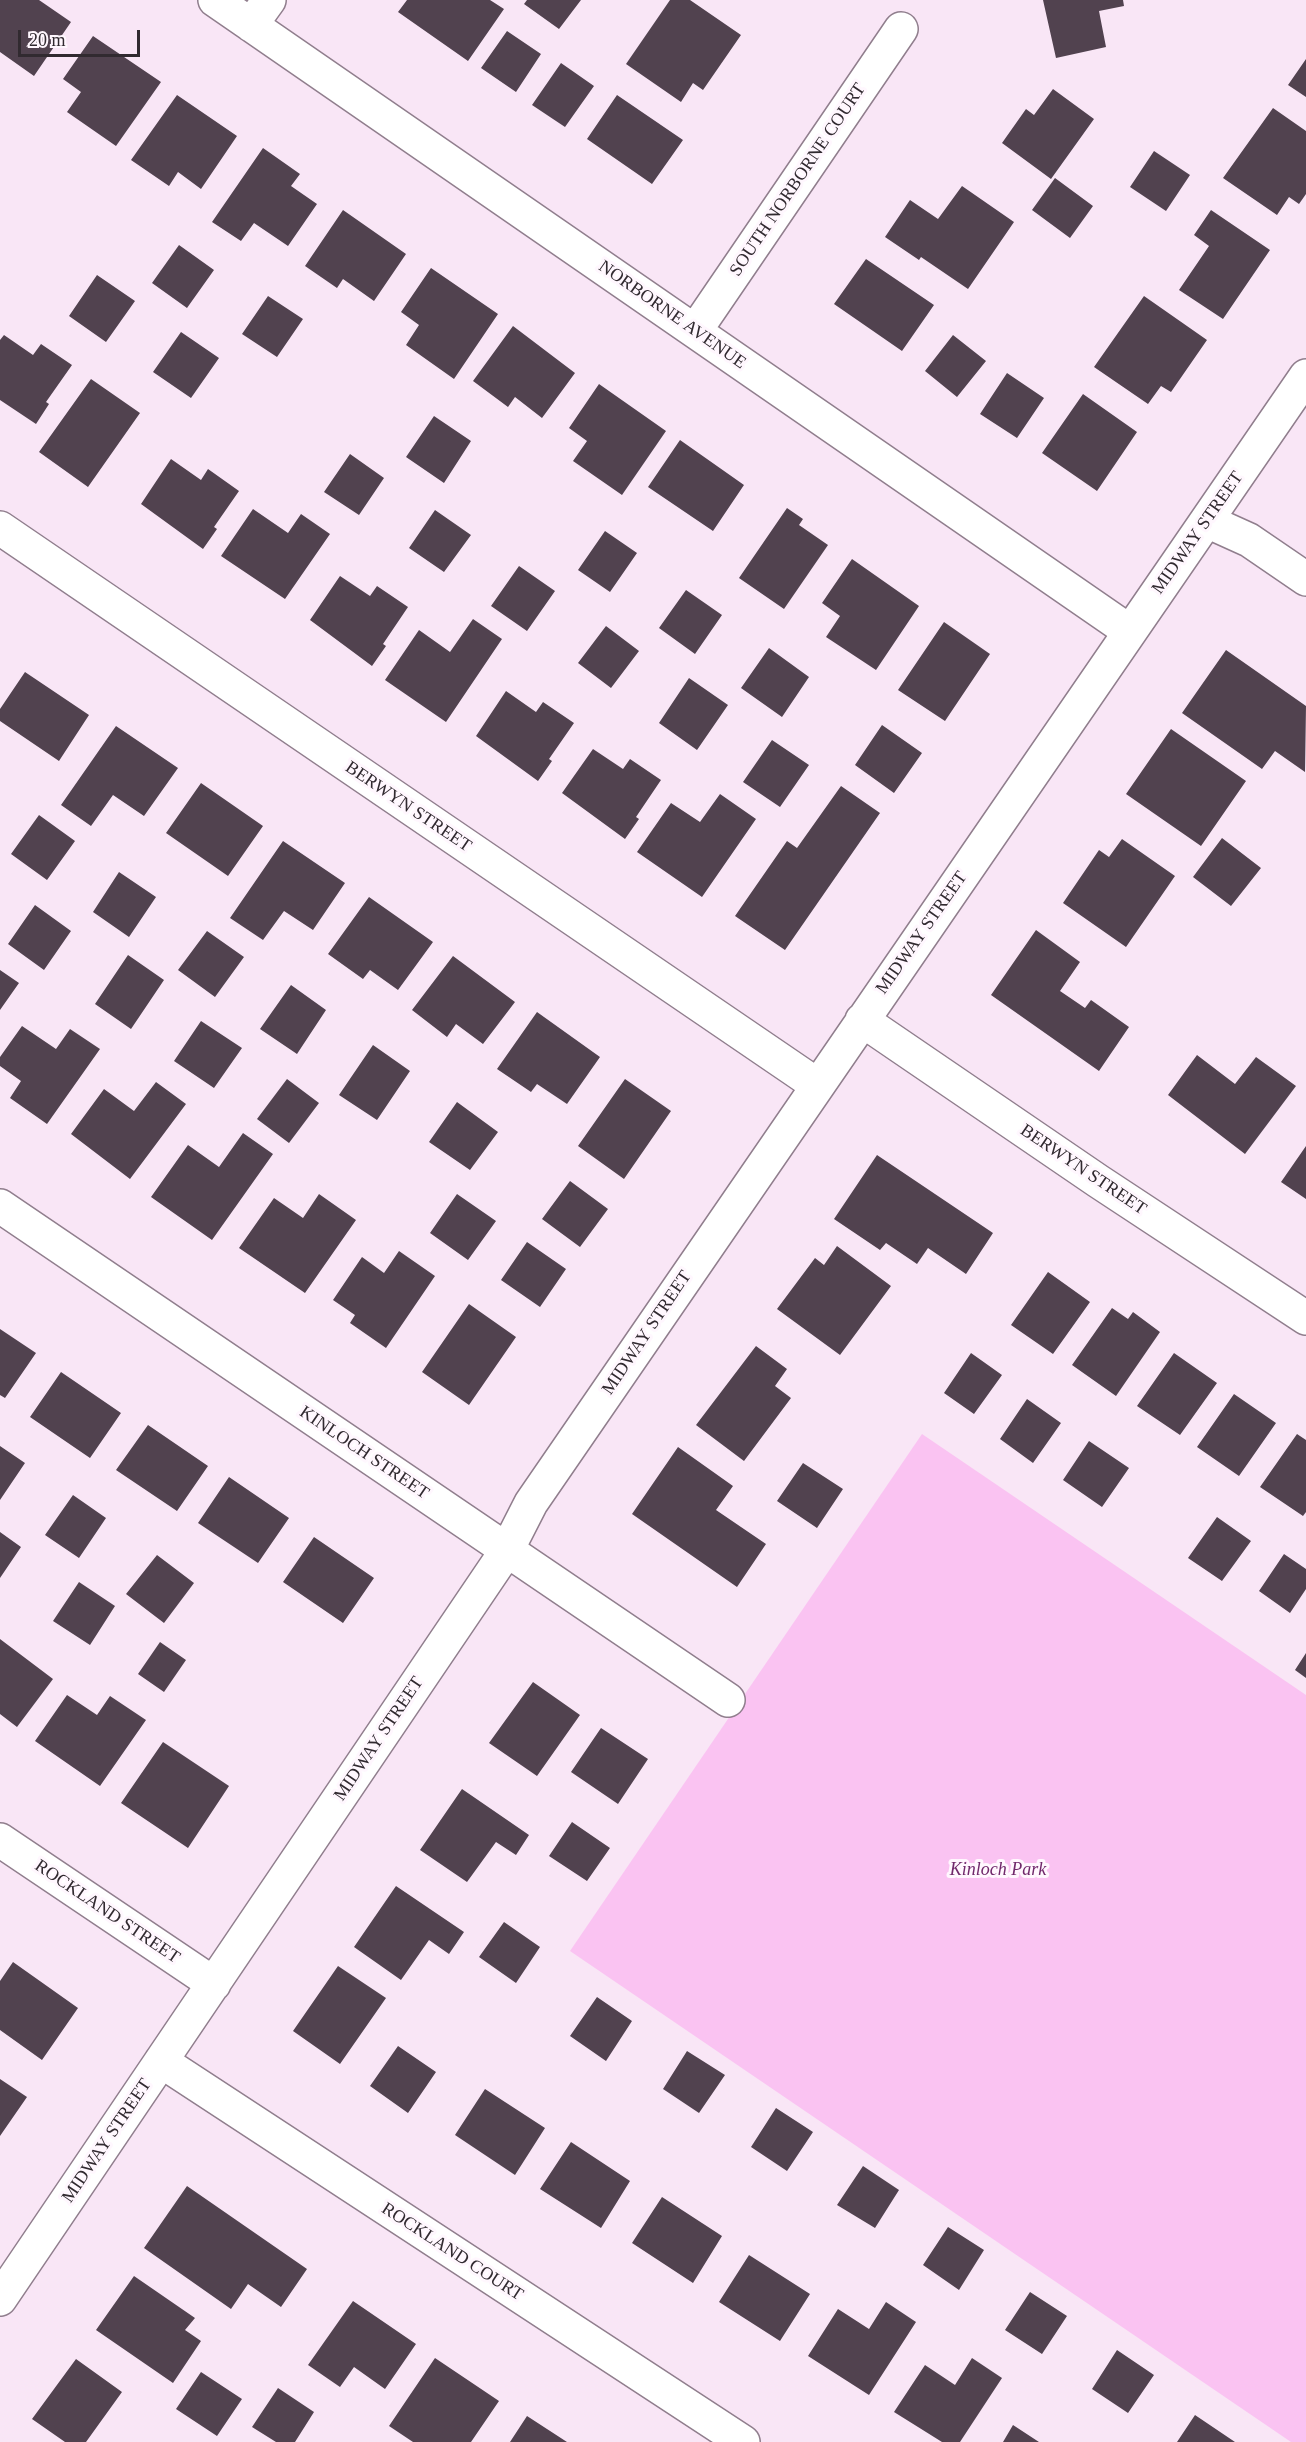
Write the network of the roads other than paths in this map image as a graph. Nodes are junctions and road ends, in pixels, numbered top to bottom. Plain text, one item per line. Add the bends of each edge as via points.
1 (215, 0) edge
2 (260, 12) edge
3 (901, 29) dead end
4 (695, 331) junction
5 (1306, 376) edge
6 (1207, 521) junction
7 (0, 528) edge
8 (1306, 579) edge
9 (1129, 632) junction
10 (862, 1020) junction
11 (817, 1085) junction
12 (0, 1206) edge
13 (1306, 1318) edge
14 (507, 1550) junction
15 (728, 1701) dead end
16 (0, 1840) edge
17 (214, 1984) junction
18 (161, 2061) junction
19 (0, 2299) edge
20 (744, 2442) edge

1 - 2 street, NORBORNE AVENUE
2 - 4 street, NORBORNE AVENUE
3 - 4 street, SOUTH NORBORNE COURT
4 - 9 street, NORBORNE AVENUE
5 - 6 street, MIDWAY STREET
6 - 8 street via 1249,540
6 - 9 street, MIDWAY STREET
7 - 11 street, BERWYN STREET
9 - 10 street, MIDWAY STREET
10 - 11 street, MIDWAY STREET
10 - 13 street, BERWYN STREET
11 - 14 street, MIDWAY STREET via 531,1503
12 - 14 street, KINLOCH STREET
14 - 15 street, KINLOCH STREET
14 - 17 street, MIDWAY STREET
16 - 17 street, ROCKLAND STREET
17 - 18 street, MIDWAY STREET
18 - 19 street, MIDWAY STREET
18 - 20 street, ROCKLAND COURT

